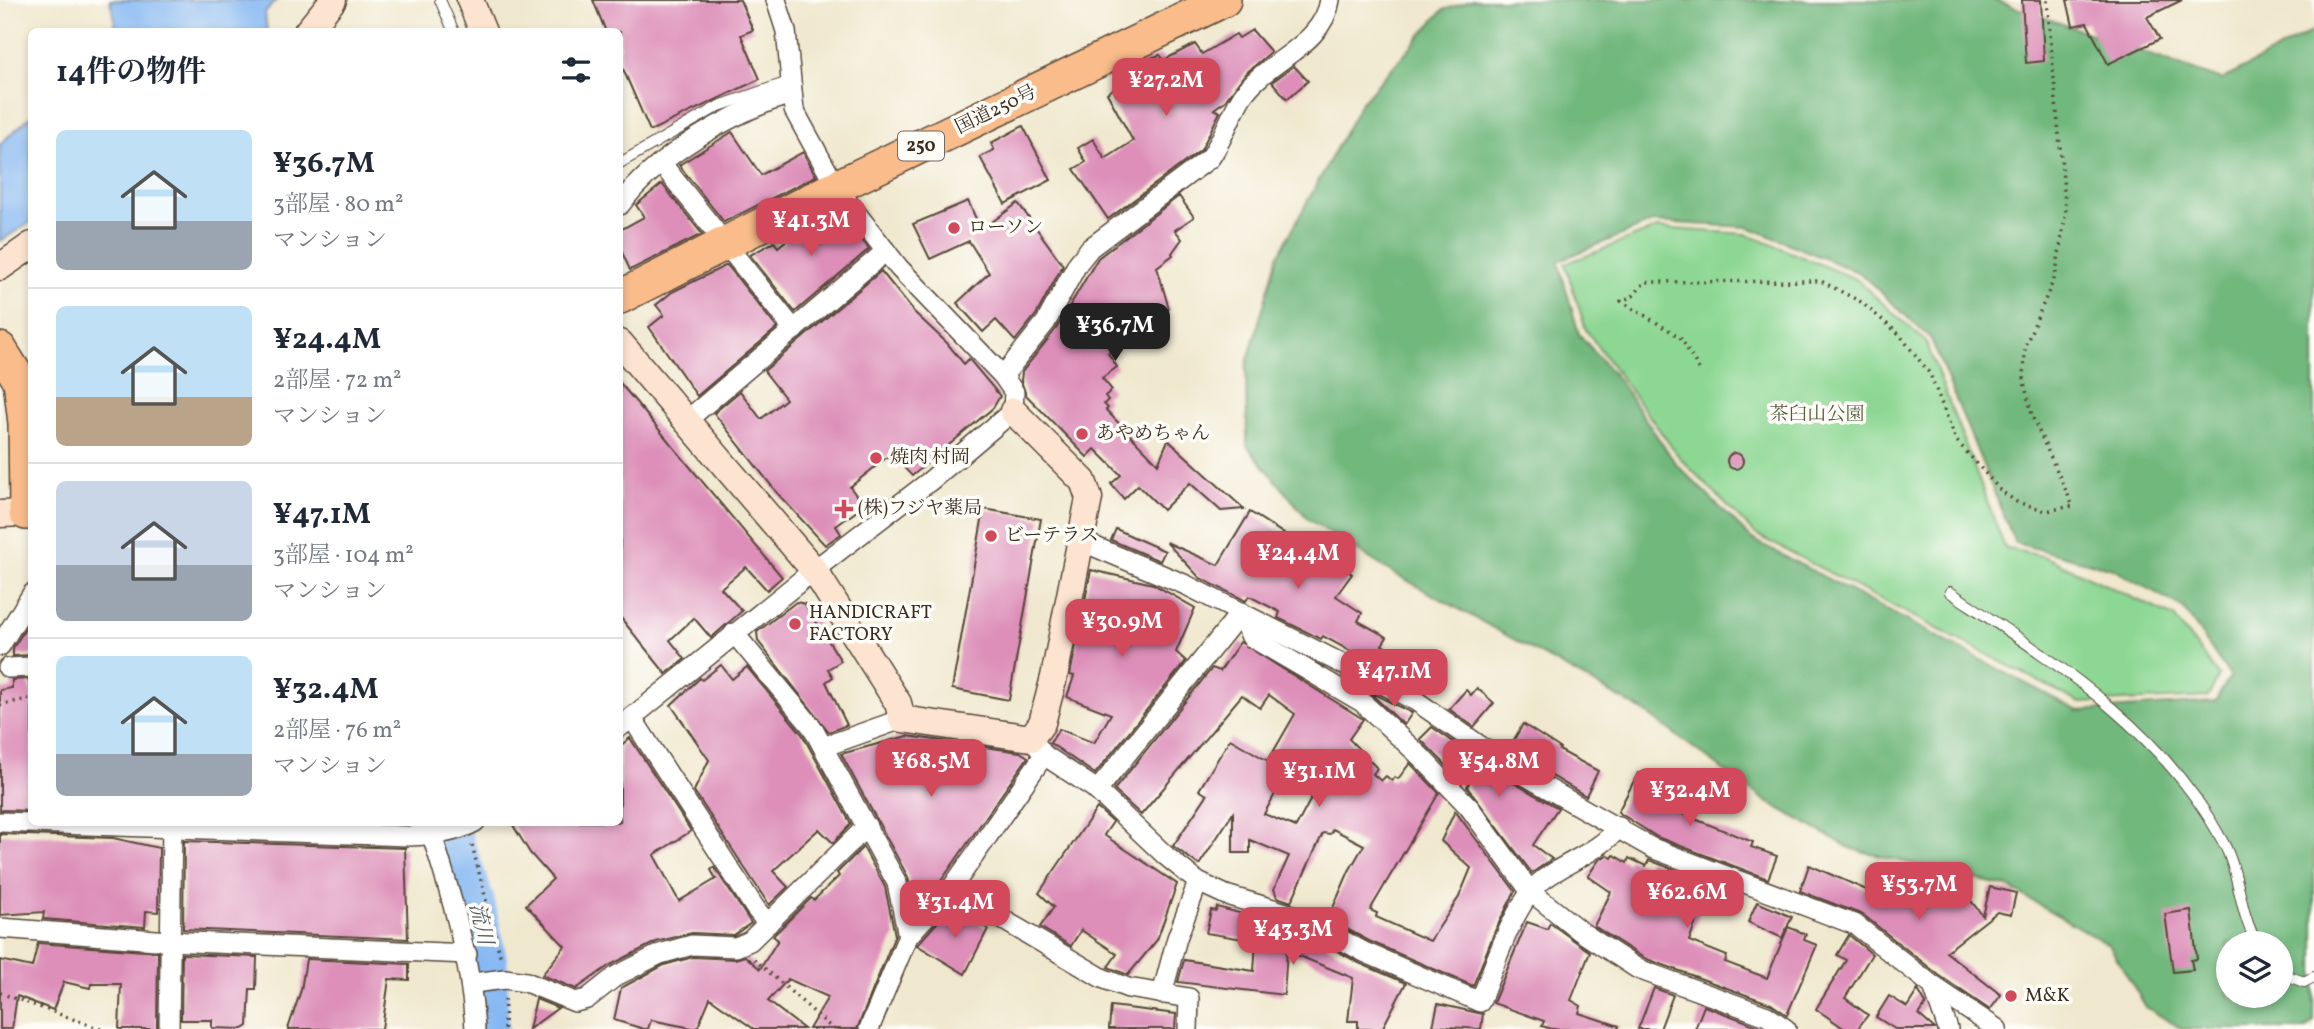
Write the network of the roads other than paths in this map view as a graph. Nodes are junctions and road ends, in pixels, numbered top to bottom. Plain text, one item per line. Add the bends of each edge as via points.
1 (334, 0) edge
2 (440, 0) edge
3 (470, 0) edge
4 (776, 0) edge
5 (1224, 0) edge
6 (1330, 0) edge
7 (310, 28) edge
8 (452, 28) edge
9 (481, 28) edge
10 (791, 88) junction
11 (623, 161) edge
12 (662, 164) junction
13 (836, 187) junction
14 (623, 202) edge
15 (725, 244) junction
16 (28, 248) edge
17 (886, 251) junction
18 (0, 267) edge
19 (623, 295) edge
20 (793, 330) junction
21 (623, 347) edge
22 (0, 349) edge
23 (1003, 376) junction
24 (1013, 411) junction
25 (686, 421) junction
26 (19, 513) edge
27 (1081, 541) junction
28 (814, 569) junction
29 (1950, 592) dead end
30 (28, 600) edge
31 (1241, 612) junction
32 (734, 633) junction
33 (0, 646) edge
34 (28, 667) edge
35 (8, 668) dead end
36 (902, 719) junction
37 (626, 723) edge
38 (1037, 746) junction
39 (823, 747) junction
40 (1097, 791) junction
41 (0, 822) edge
42 (28, 822) edge
43 (172, 826) edge
44 (216, 826) edge
45 (468, 826) edge
46 (867, 826) junction
47 (1619, 827) junction
48 (433, 831) edge
49 (1198, 882) junction
50 (951, 889) junction
51 (1530, 891) junction
52 (768, 924) junction
53 (0, 928) edge
54 (2253, 931) edge
55 (908, 936) junction
56 (169, 941) junction
57 (467, 954) junction
58 (2314, 977) edge
59 (2293, 978) edge
60 (490, 980) junction
61 (1933, 986) junction
62 (1162, 994) junction
63 (169, 1029) edge
64 (475, 1029) edge
65 (869, 1029) edge
66 (1188, 1029) edge
67 (1786, 1029) edge
68 (1948, 1029) edge
69 (1997, 1029) edge

1 - 7 street
2 - 8 lane
3 - 9 street
4 - 10 street via 786,31
5 - 13 highway, 国道250号 / 250
6 - 23 street via 1328,16 1309,38 1243,95 1223,141 1210,158 1090,248 1046,322
10 - 11 lane via 719,106
10 - 12 street via 685,146
10 - 13 street via 794,110
12 - 14 street
12 - 15 street
13 - 15 highway, 国道250号 / 250
13 - 17 street
15 - 19 highway, 国道250号 / 250
15 - 20 street
16 - 18 street
17 - 20 street
17 - 23 street
20 - 25 street
21 - 25 street
22 - 26 highway via 20,382 25,423
23 - 24 street via 1014,393
24 - 27 street via 1083,481 1088,498
24 - 28 street
25 - 28 street
27 - 31 street
27 - 38 street
28 - 32 street
28 - 36 street via 898,703
29 - 54 lane via 2062,667 2149,741 2192,790 2225,845
30 - 33 street
31 - 40 street
31 - 47 street via 1416,701 1512,768
31 - 51 street via 1251,637 1362,702 1421,757 1469,807
32 - 37 street
32 - 39 street via 812,727
34 - 35 street
36 - 38 street via 935,722
36 - 39 street
37 - 52 street
38 - 40 street
38 - 50 street
39 - 46 street
40 - 49 street
41 - 42 street
43 - 56 street
44 - 48 street
45 - 48 street
46 - 52 street
46 - 55 street via 897,883
47 - 51 street via 1607,842
47 - 61 street via 1652,849 1856,925
48 - 57 street
49 - 51 street via 1300,917 1364,952 1480,1002
49 - 62 street
50 - 55 street
50 - 62 street via 1102,978
51 - 67 street via 1638,969 1768,1016
52 - 60 street via 741,945 692,944 660,954 575,1002 526,982
53 - 56 street
55 - 65 street
56 - 57 street
56 - 63 street
57 - 60 street
58 - 59 lane via 2304,982
60 - 64 street
61 - 68 street
61 - 69 street
62 - 66 street via 1189,998

